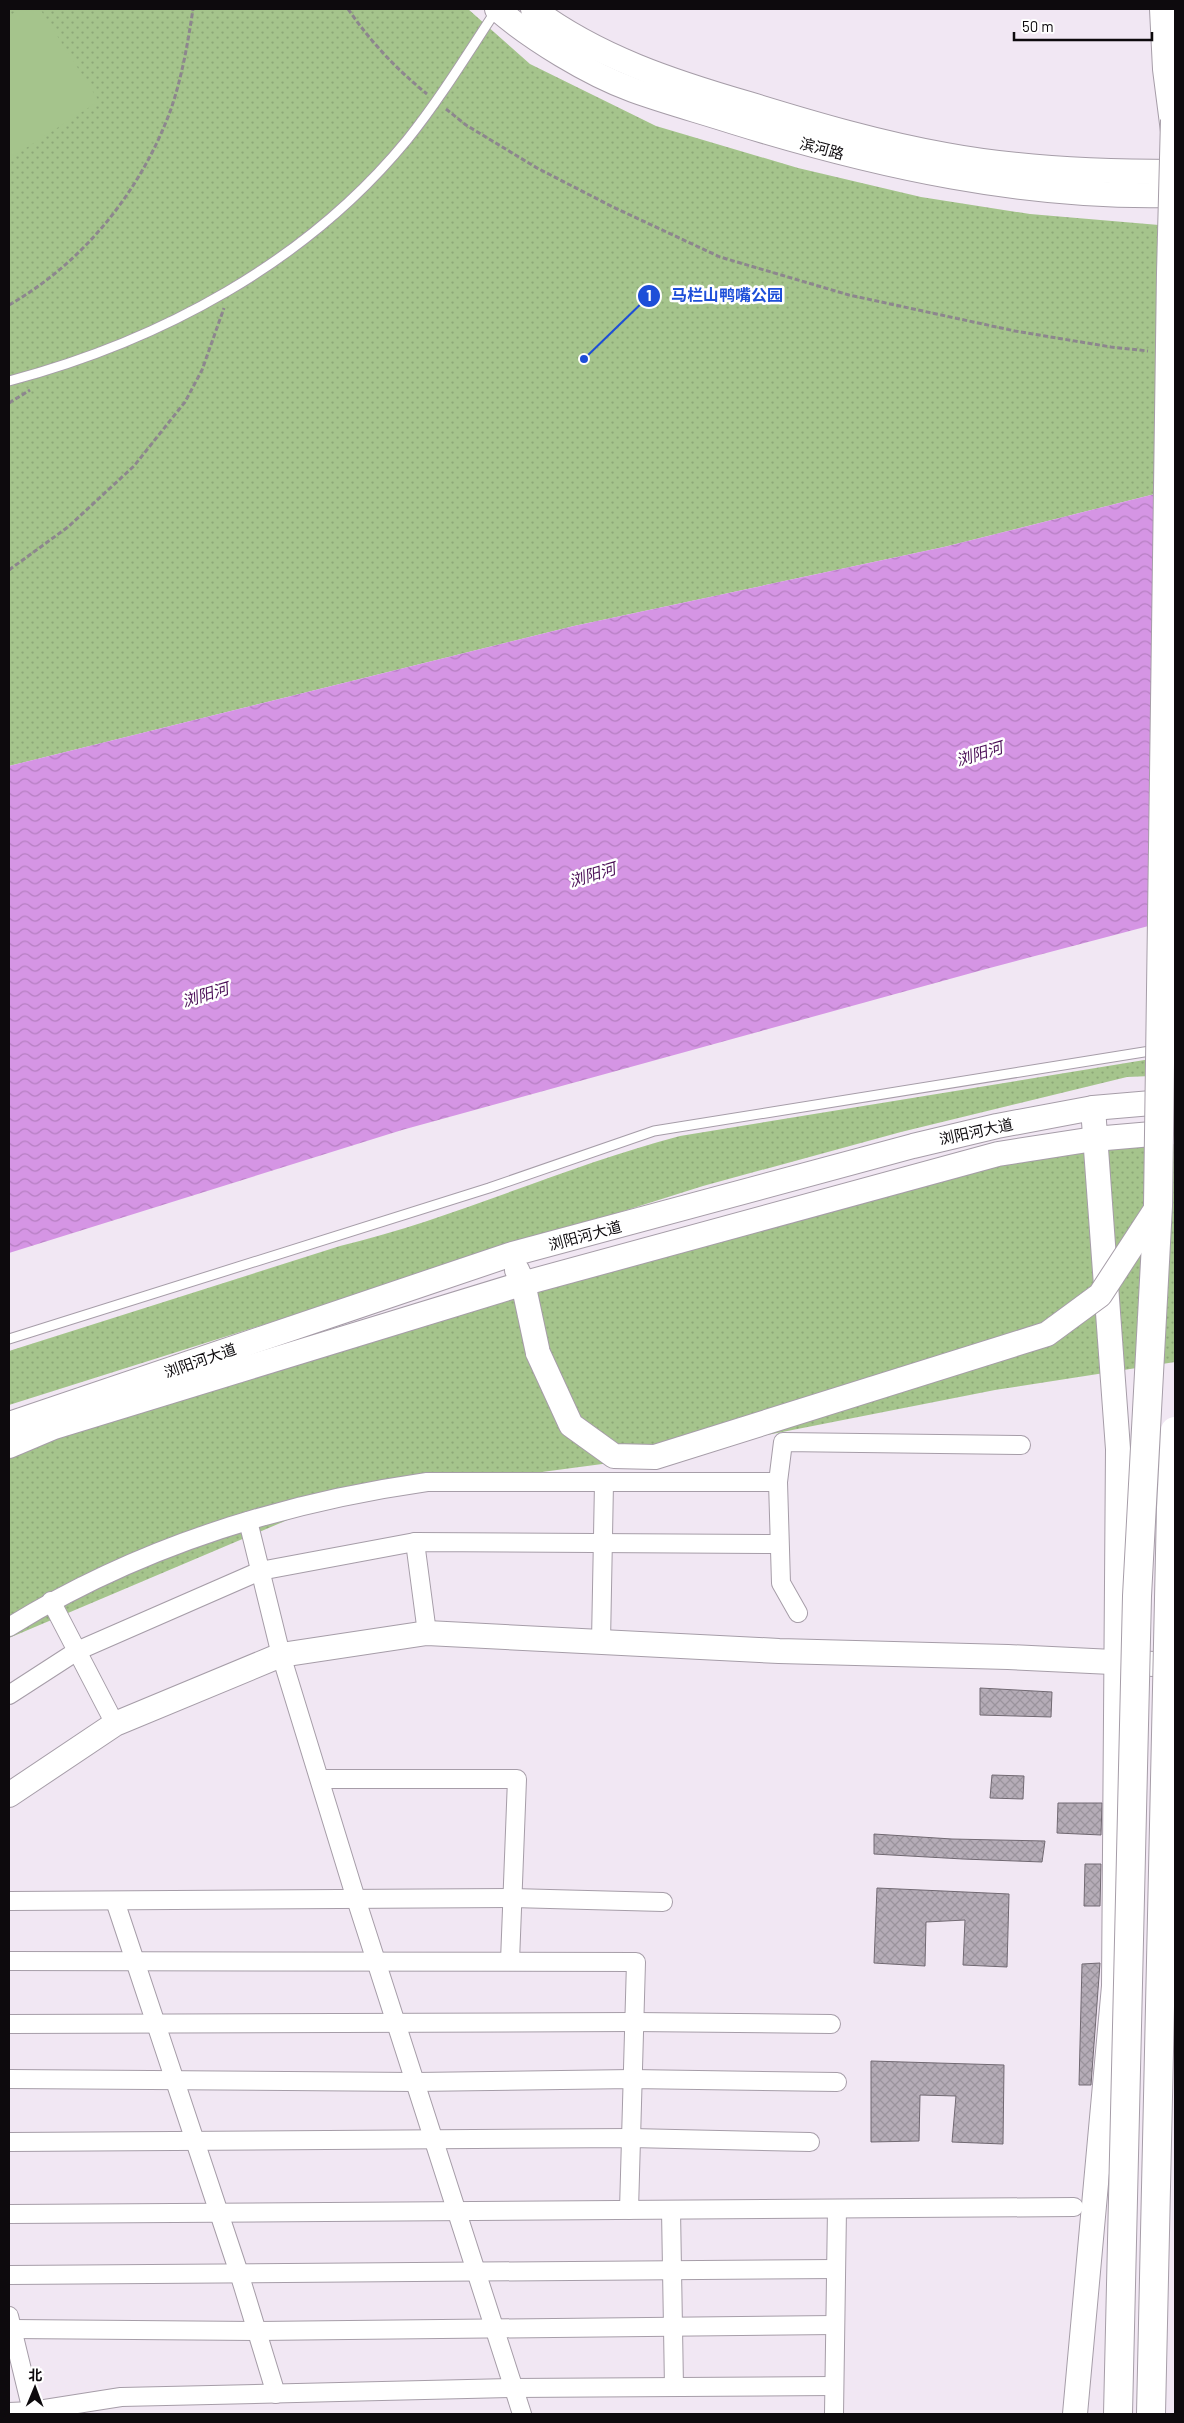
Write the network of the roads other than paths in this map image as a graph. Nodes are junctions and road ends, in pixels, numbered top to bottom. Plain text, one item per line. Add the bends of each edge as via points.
1 (497, 9) edge
2 (533, 9) edge
3 (1164, 9) edge
4 (1175, 120) edge
5 (1175, 131) edge
6 (1175, 172) edge
7 (1175, 196) edge
8 (9, 382) edge
9 (1175, 1047) edge
10 (1175, 1102) edge
11 (1093, 1108) junction
12 (1175, 1132) edge
13 (1094, 1139) junction
14 (1158, 1206) junction
15 (509, 1255) junction
16 (523, 1283) junction
17 (9, 1339) edge
18 (9, 1424) edge
19 (1175, 1431) edge
20 (1021, 1445) dead end
21 (9, 1446) edge
22 (778, 1482) junction
23 (604, 1483) junction
24 (248, 1521) junction
25 (415, 1542) junction
26 (602, 1544) junction
27 (779, 1544) junction
28 (260, 1571) junction
29 (51, 1601) junction
30 (798, 1613) dead end
31 (9, 1626) edge
32 (427, 1633) junction
33 (601, 1642) junction
34 (77, 1651) junction
35 (281, 1655) junction
36 (1116, 1662) junction
37 (1175, 1665) edge
38 (9, 1695) edge
39 (115, 1724) junction
40 (320, 1779) junction
41 (9, 1795) edge
42 (512, 1898) junction
43 (356, 1899) junction
44 (9, 1900) edge
45 (115, 1900) junction
46 (663, 1902) dead end
47 (9, 1961) edge
48 (377, 1961) junction
49 (510, 1961) junction
50 (136, 1963) junction
51 (397, 2022) junction
52 (634, 2022) junction
53 (9, 2024) edge
54 (155, 2024) junction
55 (831, 2024) dead end
56 (632, 2079) junction
57 (9, 2080) edge
58 (174, 2080) junction
59 (415, 2082) junction
60 (837, 2082) dead end
61 (631, 2138) junction
62 (433, 2139) junction
63 (194, 2141) junction
64 (9, 2142) edge
65 (810, 2142) dead end
66 (1074, 2208) dead end
67 (837, 2209) junction
68 (628, 2210) junction
69 (671, 2210) junction
70 (455, 2211) junction
71 (218, 2213) junction
72 (9, 2214) edge
73 (672, 2269) junction
74 (836, 2269) junction
75 (239, 2272) junction
76 (474, 2273) junction
77 (9, 2275) edge
78 (10, 2322) edge
79 (835, 2325) junction
80 (673, 2327) junction
81 (494, 2330) junction
82 (257, 2332) junction
83 (13, 2348) edge
84 (834, 2386) junction
85 (674, 2387) junction
86 (512, 2388) junction
87 (276, 2394) junction
88 (32, 2411) junction
89 (9, 2412) edge
90 (522, 2414) edge
91 (834, 2414) edge
92 (1075, 2414) edge
93 (1118, 2414) edge
94 (1151, 2414) edge

1 - 7 main road, 滨河路 via 569,59 632,90 786,138 937,174 995,184
1 - 8 lane via 406,140 340,210 291,249 231,289 148,333 75,362
2 - 6 main road, 滨河路 via 562,30 636,67 849,134 947,155 1011,164
3 - 5 main road, bridge via 1165,51
4 - 5 main road, bridge
5 - 14 main road, bridge via 1170,273
9 - 17 lane via 654,1131 489,1188
10 - 11 main road, 浏阳河大道
11 - 13 main road
11 - 15 main road, 浏阳河大道 via 913,1146
12 - 13 main road, 浏阳河大道
13 - 16 main road, 浏阳河大道 via 998,1154
13 - 36 main road via 1118,1449
14 - 16 main road, bridge via 1100,1295 1047,1334 655,1457 614,1456 571,1425 538,1353
14 - 93 main road, bridge via 1137,1596
15 - 16 main road
15 - 18 main road, 浏阳河大道
16 - 21 main road, 浏阳河大道 via 63,1424
19 - 94 main road, bridge
20 - 22 street via 783,1442
22 - 23 street
22 - 27 street
23 - 24 street via 427,1482 375,1490
23 - 26 street
24 - 28 street
24 - 29 street via 179,1543
25 - 26 street
25 - 28 street
25 - 32 street
26 - 27 street
26 - 33 street
27 - 30 street via 781,1584
28 - 34 street
28 - 35 street
29 - 31 street
29 - 34 street
32 - 33 main road
32 - 35 main road
33 - 36 main road
34 - 38 street
34 - 39 street
35 - 39 main road
35 - 40 street
36 - 37 main road
36 - 92 main road via 1114,1986
39 - 41 main road
40 - 42 street via 517,1779
40 - 43 street
42 - 43 street
42 - 46 street
42 - 49 street
43 - 45 street
43 - 48 street
44 - 45 street
45 - 50 street
47 - 50 street
48 - 49 street
48 - 50 street
48 - 51 street
49 - 52 street via 636,1962
50 - 54 street
51 - 52 street
51 - 54 street
51 - 59 street
52 - 55 street
52 - 56 street
53 - 54 street
54 - 58 street
56 - 59 street
56 - 60 street
56 - 61 street
57 - 58 street
58 - 59 street
58 - 63 street
59 - 62 street
61 - 62 street
61 - 65 street
61 - 68 street
62 - 63 street
62 - 70 street
63 - 64 street
63 - 71 street
66 - 67 street
67 - 69 street
67 - 74 street
68 - 69 street
68 - 70 street
69 - 73 street
70 - 71 street
70 - 76 street
71 - 72 street
71 - 75 street
73 - 74 street
73 - 76 street
73 - 80 street
74 - 79 street
75 - 76 street
75 - 77 street
75 - 82 street
76 - 81 street
78 - 82 street
78 - 83 street
79 - 80 street
79 - 84 street
80 - 81 street
80 - 85 street
81 - 82 street
81 - 86 street
82 - 87 street
83 - 88 street
84 - 85 street
84 - 91 street
85 - 86 street
86 - 87 street
86 - 90 street
87 - 88 street via 121,2396
88 - 89 street

